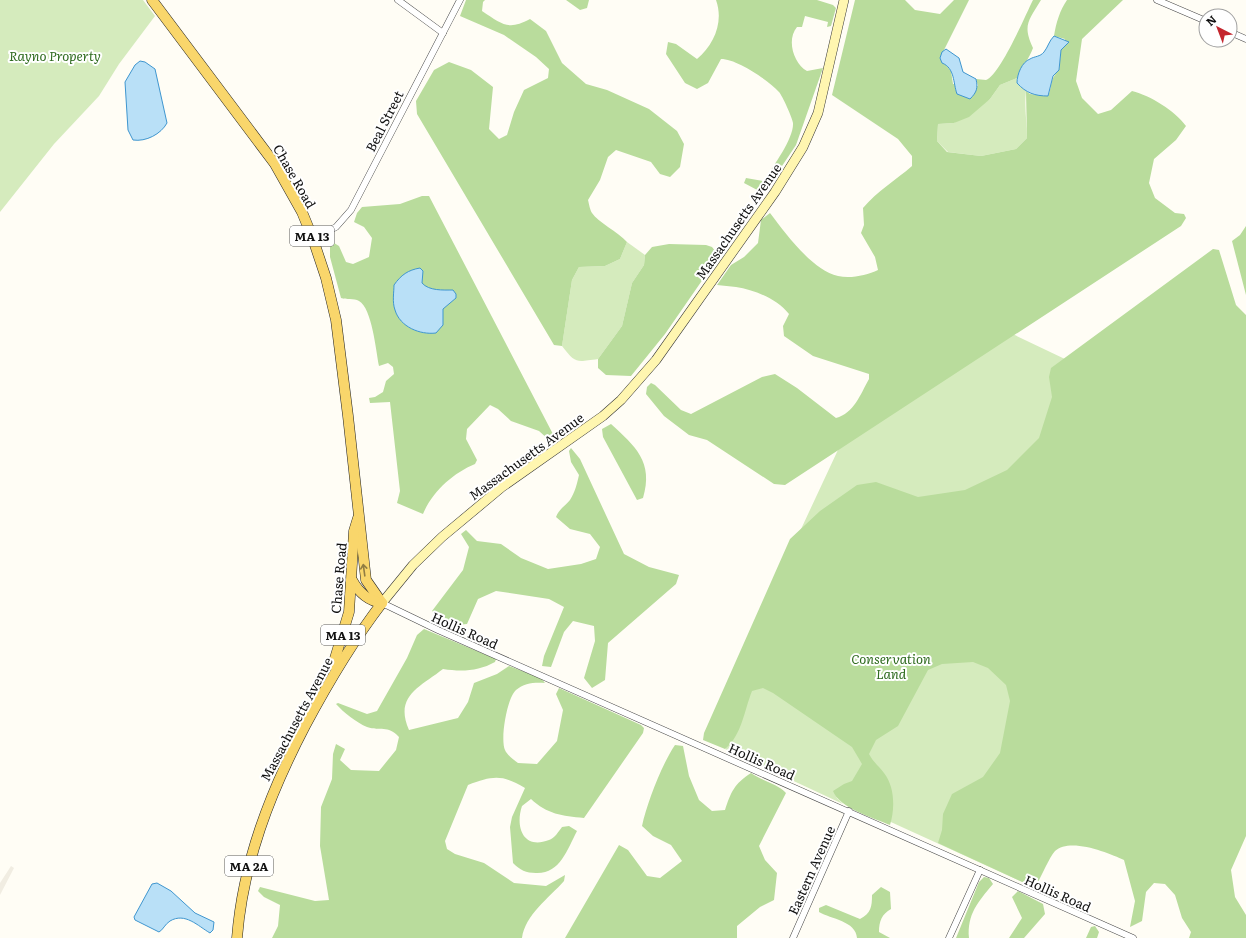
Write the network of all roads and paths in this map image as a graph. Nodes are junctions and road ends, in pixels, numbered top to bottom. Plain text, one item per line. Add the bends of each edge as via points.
1 (152, 0) edge
2 (398, 0) edge
3 (460, 0) edge
4 (844, 0) edge
5 (1157, 0) edge
6 (1198, 18) edge
7 (443, 33) junction
8 (313, 239) junction
9 (358, 516) junction
10 (352, 580) junction
11 (382, 603) junction
12 (326, 687) junction
13 (849, 811) junction
14 (980, 870) junction
15 (236, 938) edge
16 (793, 938) edge
17 (949, 938) edge
18 (1133, 938) edge

1 - 8 main road, Chase Road / MA 13 via 275,164
2 - 7 street
3 - 7 street, Beal Street
4 - 11 main road, Massachusetts Avenue / MA 2A via 818,113 803,147 775,192 656,360 621,400 603,416 514,478 442,537 413,565
5 - 6 street
7 - 8 street, Beal Street via 351,210 336,227
8 - 9 main road, Chase Road / MA 13 via 336,320
9 - 10 main road, Chase Road / MA 13 via 354,531
11 -> 9 main road, Chase Road / MA 13 via 366,580
10 - 11 main road via 372,602
10 - 12 main road, Chase Road / MA 13 via 349,612 342,642
11 - 12 main road, Massachusetts Avenue / MA 2A
11 - 13 street, Hollis Road
12 - 15 main road, Massachusetts Avenue / MA 2A via 282,770 265,812 246,878
13 - 14 street, Hollis Road
13 - 16 street, Eastern Avenue
14 - 17 street
14 - 18 street, Hollis Road

